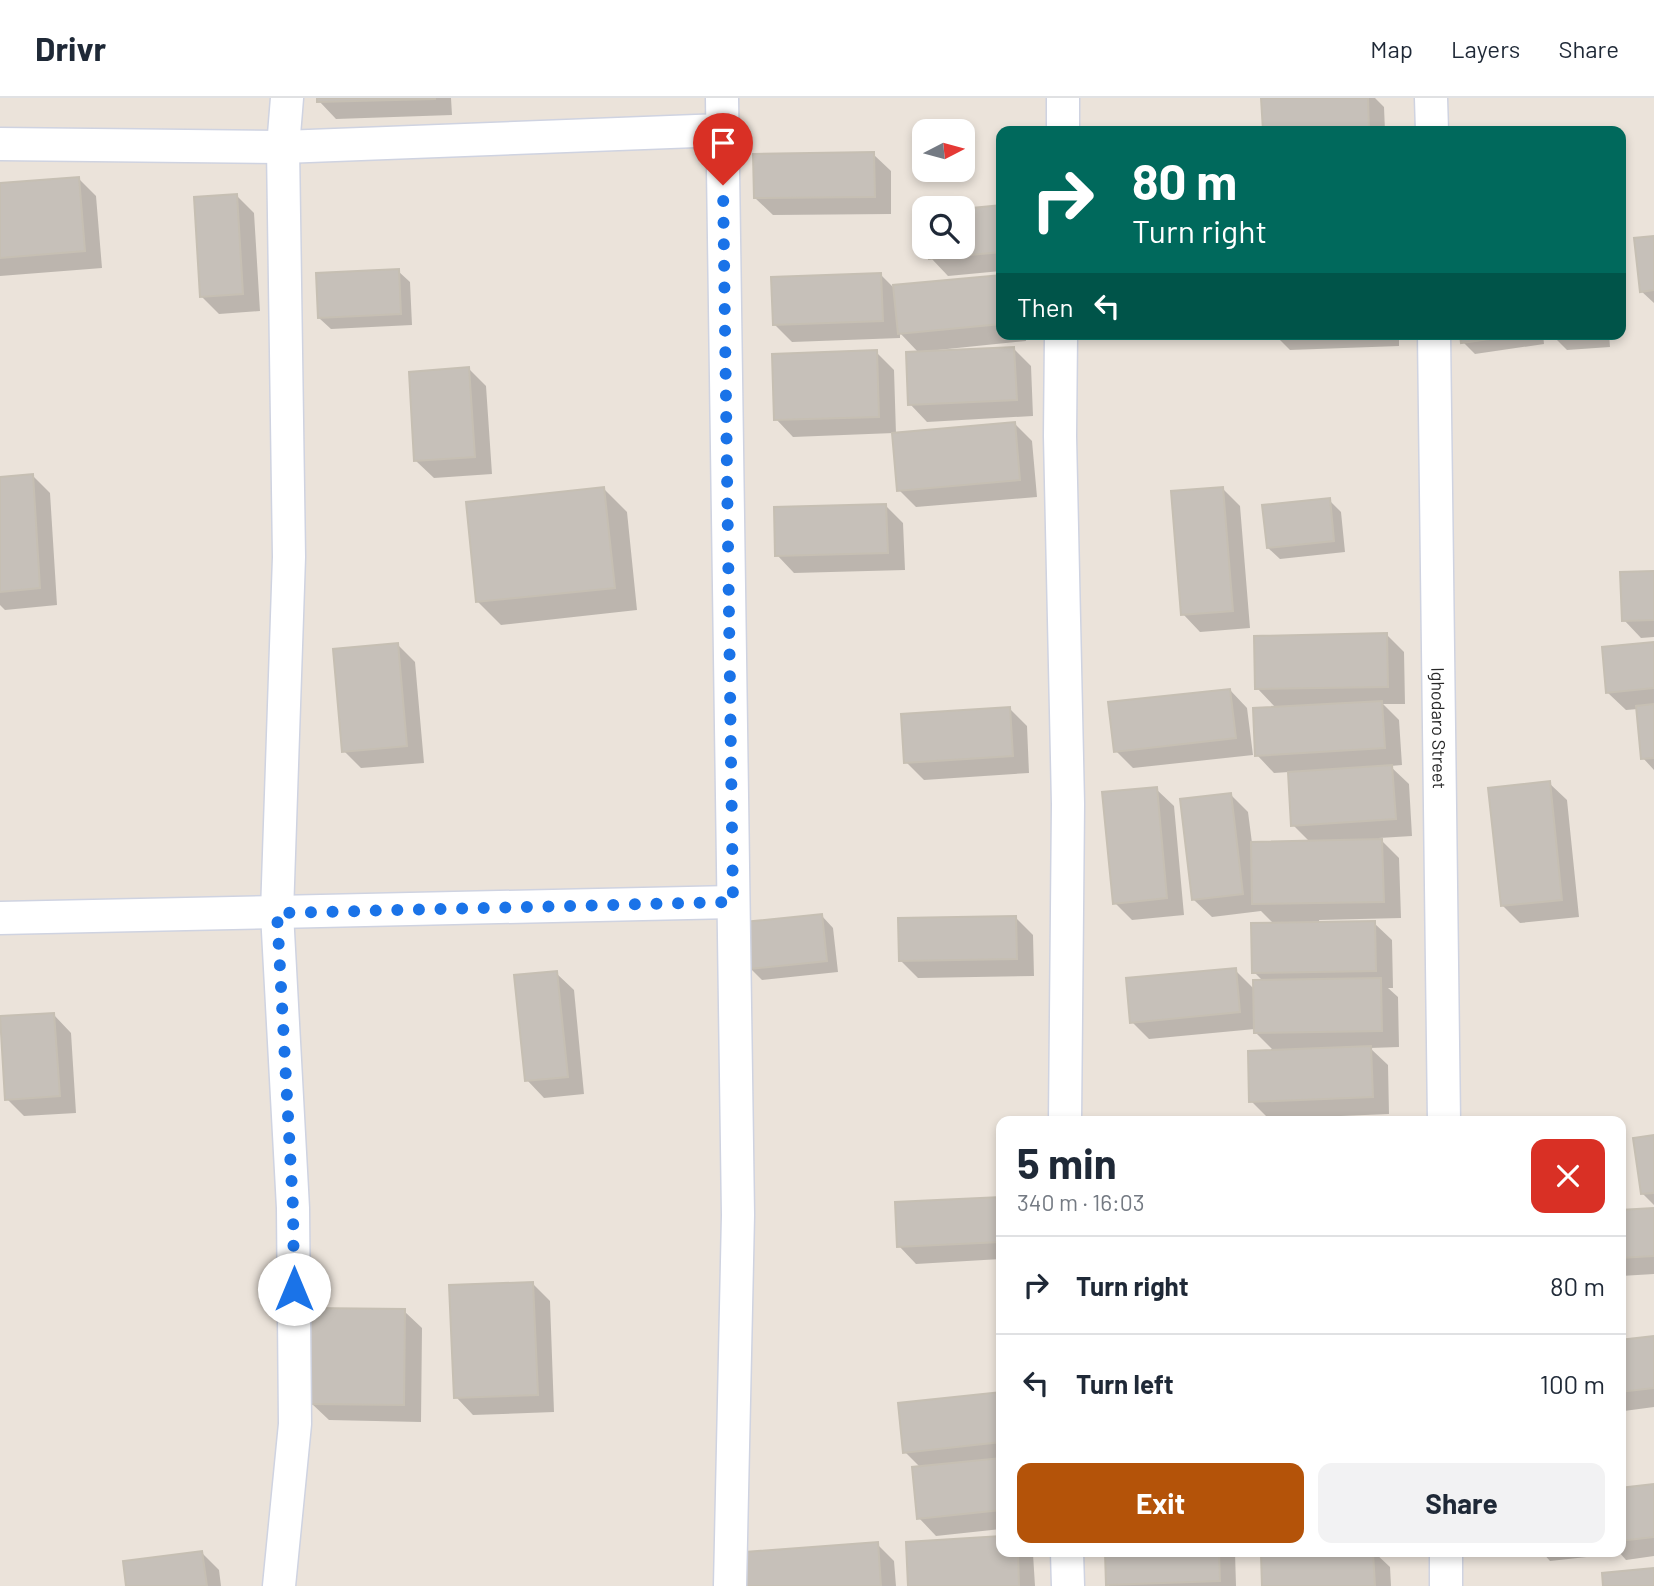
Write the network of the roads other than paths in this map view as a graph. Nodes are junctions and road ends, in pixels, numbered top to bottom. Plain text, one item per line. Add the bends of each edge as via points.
1 (287, 98) edge
2 (722, 98) edge
3 (1063, 98) edge
4 (1431, 98) edge
5 (1063, 126) edge
6 (1432, 126) edge
7 (722, 130) junction
8 (0, 144) edge
9 (283, 147) junction
10 (1061, 340) edge
11 (1434, 340) edge
12 (733, 902) junction
13 (277, 913) junction
14 (0, 918) edge
15 (1065, 1116) edge
16 (1444, 1116) edge
17 (1067, 1557) edge
18 (1446, 1557) edge
19 (279, 1586) edge
20 (730, 1586) edge
21 (1068, 1586) edge
22 (1446, 1586) edge

1 - 9 street
2 - 7 street
3 - 5 street
4 - 6 street
7 - 9 street
7 - 12 street
8 - 9 street
9 - 13 street via 289,557
10 - 15 street via 1068,804
11 - 16 street, Ighodaro Street
12 - 13 street
12 - 20 street via 738,1215
13 - 14 street
13 - 19 street via 293,1208 295,1397
17 - 21 street
18 - 22 street

